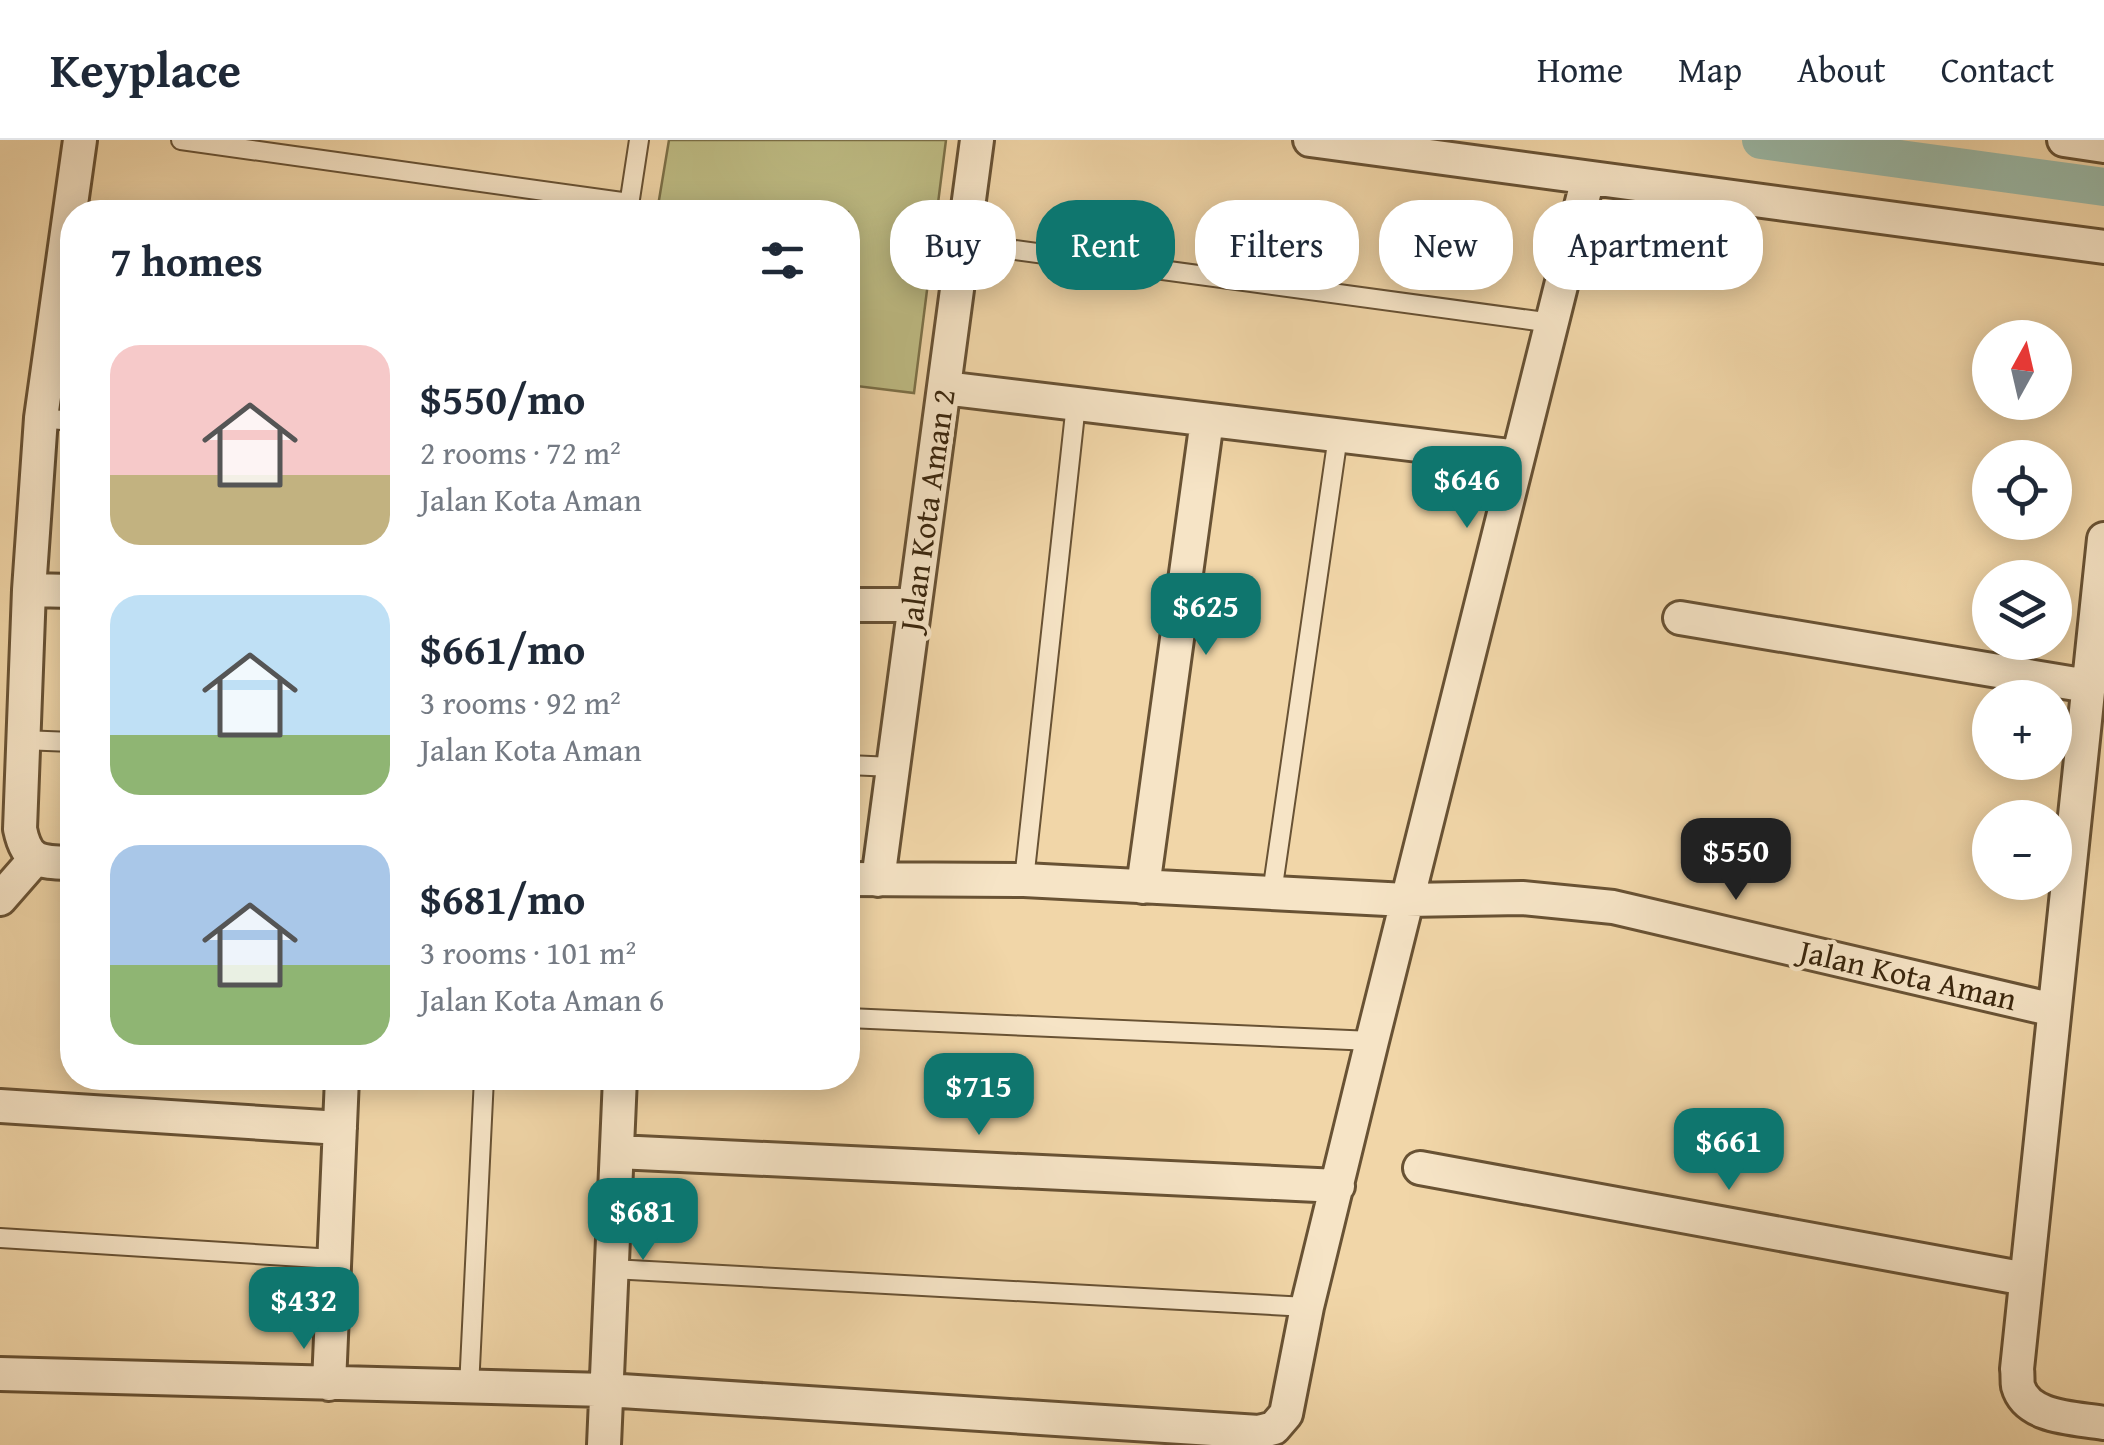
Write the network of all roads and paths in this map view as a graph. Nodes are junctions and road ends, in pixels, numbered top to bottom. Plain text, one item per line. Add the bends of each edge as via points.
1 (80, 140) edge
2 (181, 140) edge
3 (639, 140) edge
4 (978, 140) edge
5 (1310, 140) edge
6 (2064, 140) edge
7 (1408, 146) edge
8 (2104, 146) edge
9 (1588, 178) junction
10 (73, 200) edge
11 (575, 200) edge
12 (629, 200) edge
13 (969, 200) edge
14 (2104, 247) edge
15 (1016, 250) edge
16 (957, 290) edge
17 (1552, 324) junction
18 (60, 369) edge
19 (944, 388) junction
20 (1076, 404) junction
21 (57, 419) edge
22 (1207, 420) junction
23 (1338, 436) junction
24 (1518, 457) junction
25 (2104, 538) edge
26 (29, 590) junction
27 (60, 591) edge
28 (860, 605) edge
29 (914, 606) junction
30 (1680, 618) dead end
31 (2088, 686) junction
32 (22, 740) junction
33 (60, 742) edge
34 (860, 766) edge
35 (894, 767) junction
36 (10, 829) edge
37 (35, 859) junction
38 (60, 862) edge
39 (863, 880) edge
40 (1024, 880) junction
41 (1143, 886) junction
42 (1272, 893) junction
43 (0, 899) edge
44 (1406, 900) junction
45 (2054, 1010) junction
46 (860, 1019) edge
47 (1372, 1041) junction
48 (342, 1090) edge
49 (483, 1090) edge
50 (620, 1090) edge
51 (0, 1106) edge
52 (340, 1128) junction
53 (617, 1152) junction
54 (1420, 1168) dead end
55 (1338, 1186) junction
56 (0, 1238) edge
57 (334, 1258) junction
58 (612, 1269) junction
59 (2026, 1279) junction
60 (1308, 1307) junction
61 (0, 1374) edge
62 (328, 1384) junction
63 (469, 1388) junction
64 (606, 1390) junction
65 (2104, 1423) edge
66 (604, 1445) edge

1 - 10 street
2 - 11 lane
3 - 12 lane
4 - 13 street, Jalan Kota Aman 2
5 - 7 street
6 - 8 street
7 - 9 street
9 - 14 street
9 - 17 street
15 - 17 lane
16 - 19 street, Jalan Kota Aman 2
17 - 24 street
18 - 21 street
19 - 20 street
19 - 29 street, Jalan Kota Aman 2
20 - 22 street
20 - 40 lane
21 - 26 street
22 - 23 street
22 - 41 street
23 - 24 street
23 - 42 lane
24 - 44 street
25 - 31 street
26 - 27 street
26 - 32 street
28 - 29 street
29 - 35 street, Jalan Kota Aman 2
30 - 31 street
31 - 45 street
32 - 33 lane
32 - 36 street
34 - 35 lane
35 - 39 street, Jalan Kota Aman 2
36 - 37 street
37 - 38 street
37 - 43 street
39 - 40 street, Jalan Kota Aman
40 - 41 street, Jalan Kota Aman
41 - 42 street, Jalan Kota Aman
42 - 44 street, Jalan Kota Aman
44 - 45 street, Jalan Kota Aman via 1522,898 1613,906
44 - 47 street
45 - 59 street
46 - 47 lane
47 - 55 street
48 - 52 street
49 - 63 lane
50 - 53 street
51 - 52 street
52 - 57 street
53 - 55 street
53 - 58 street
54 - 59 street
55 - 60 street
56 - 57 lane
57 - 62 street
58 - 60 lane
58 - 64 street
59 - 65 street via 2018,1388 2034,1407 2051,1414
60 - 64 street via 1286,1414 1259,1432
61 - 62 street
62 - 63 street
63 - 64 street
64 - 66 street

